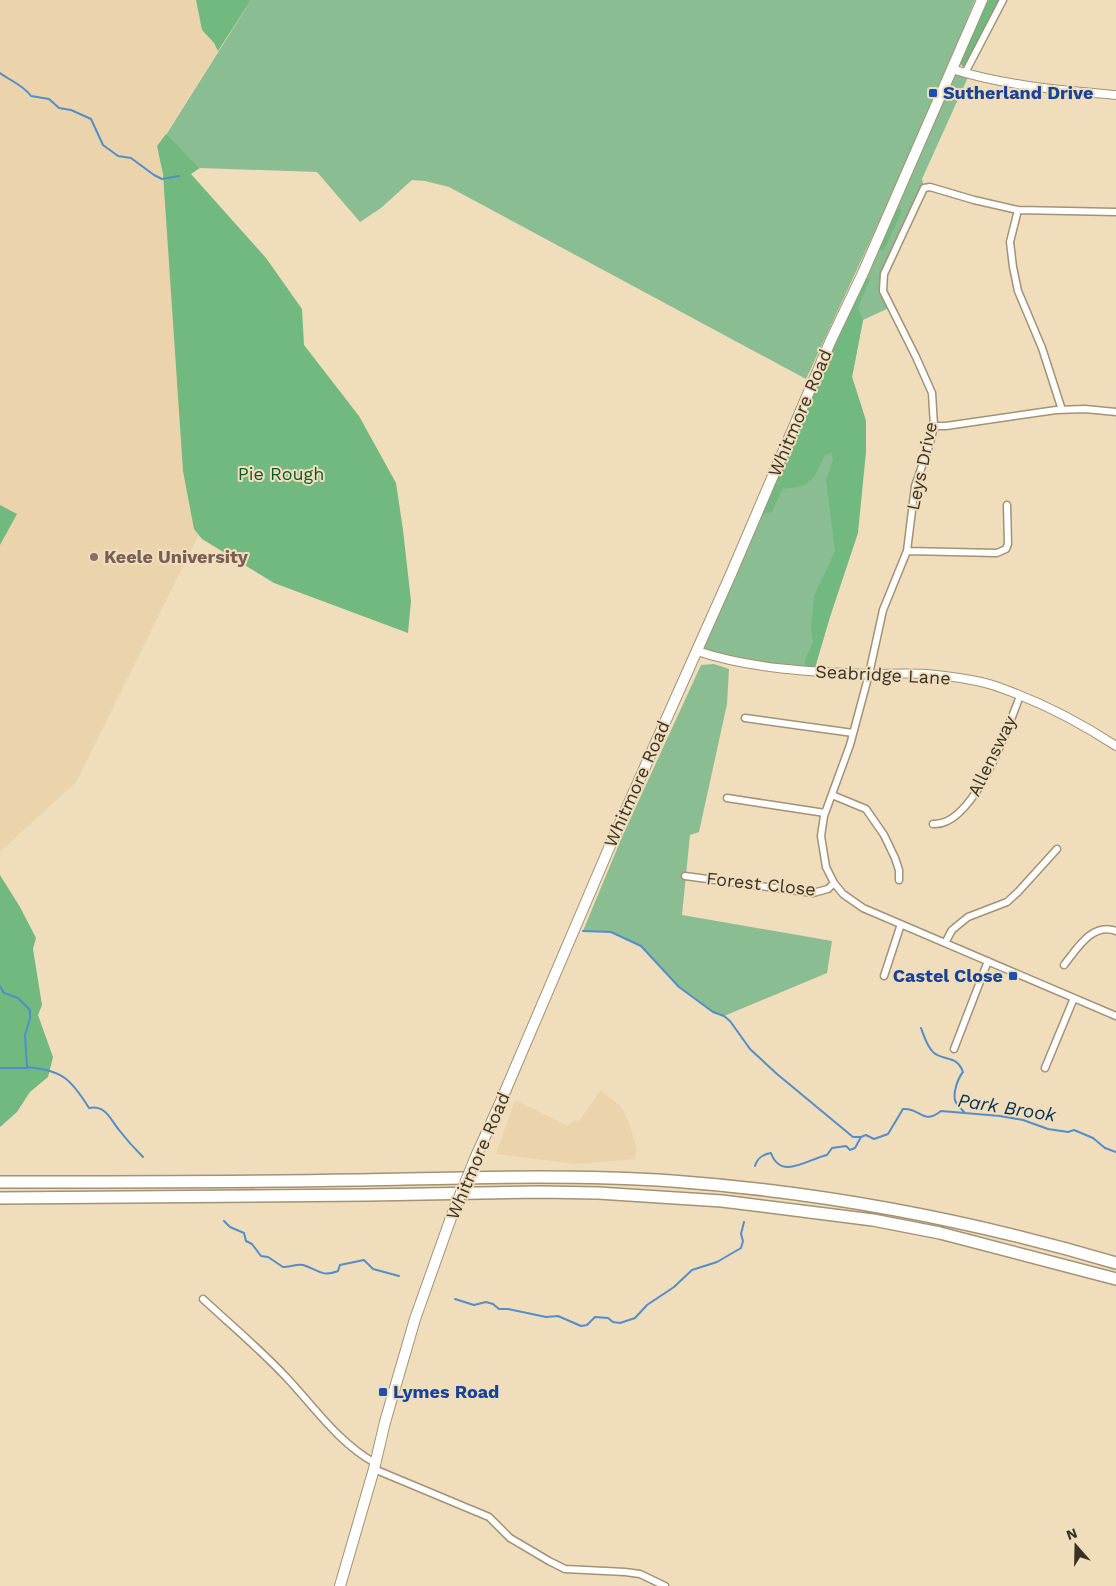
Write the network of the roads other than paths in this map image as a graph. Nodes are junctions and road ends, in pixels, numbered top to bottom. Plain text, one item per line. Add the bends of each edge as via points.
1 (982, 0) edge
2 (1003, 0) edge
3 (952, 69) junction
4 (965, 73) junction
5 (1116, 95) edge
6 (1018, 210) junction
7 (1116, 212) edge
8 (1062, 410) junction
9 (1116, 412) edge
10 (934, 426) junction
11 (1007, 505) dead end
12 (907, 551) junction
13 (697, 651) junction
14 (869, 674) junction
15 (1020, 696) junction
16 (745, 718) dead end
17 (853, 733) junction
18 (1116, 746) edge
19 (832, 794) junction
20 (727, 798) dead end
21 (825, 813) junction
22 (933, 824) dead end
23 (1057, 849) dead end
24 (685, 876) dead end
25 (898, 880) dead end
26 (834, 883) junction
27 (901, 924) junction
28 (1116, 931) edge
29 (945, 943) junction
30 (988, 961) junction
31 (1064, 965) dead end
32 (884, 976) dead end
33 (1074, 998) junction
34 (1116, 1016) edge
35 (954, 1049) dead end
36 (1045, 1068) dead end
37 (5, 1182) edge
38 (0, 1198) edge
39 (1116, 1263) edge
40 (1116, 1279) edge
41 (203, 1298) dead end
42 (375, 1466) junction
43 (340, 1586) edge
44 (665, 1586) edge

1 - 3 highway, Whitmore Road
2 - 4 street
3 - 4 street
3 - 13 highway, Whitmore Road
4 - 5 street via 1037,88
6 - 7 street
6 - 8 street via 1010,242 1018,291 1042,348
6 - 10 street, Leys Drive via 930,186 924,188 884,274 883,290 932,392
8 - 9 street
8 - 10 street
10 - 12 street, Leys Drive via 915,486
11 - 12 street via 1006,548 997,552
12 - 14 street, Leys Drive via 883,610
13 - 14 street, Seabridge Lane via 788,669
13 - 42 highway, Whitmore Road, bridge via 453,1212 414,1319
14 - 15 street, Seabridge Lane via 926,674 980,682
14 - 17 street, Leys Drive
15 - 18 street, Seabridge Lane via 1089,728
15 - 22 street, Allensway via 998,752 966,808 954,818 939,825
16 - 17 street
17 - 19 street, Leys Drive
19 - 21 street, Leys Drive
19 - 25 street via 866,809 895,858
20 - 21 street
21 - 26 street, Leys Drive via 822,851
23 - 29 street via 1007,902 964,920 952,930
24 - 26 street, Forest Close via 813,893 828,889
26 - 27 street via 863,908
27 - 29 street
27 - 32 street
28 - 31 street via 1101,929 1091,933
29 - 30 street
30 - 33 street
30 - 35 street
33 - 34 street
33 - 36 street
37 - 39 highway via 534,1176 672,1181 771,1190 873,1205 1016,1235
38 - 40 highway via 540,1192 722,1201 864,1219 940,1233
41 - 42 street via 287,1378 330,1427
42 - 43 highway, Whitmore Road
42 - 44 street via 489,1516 510,1538 565,1569 640,1574

